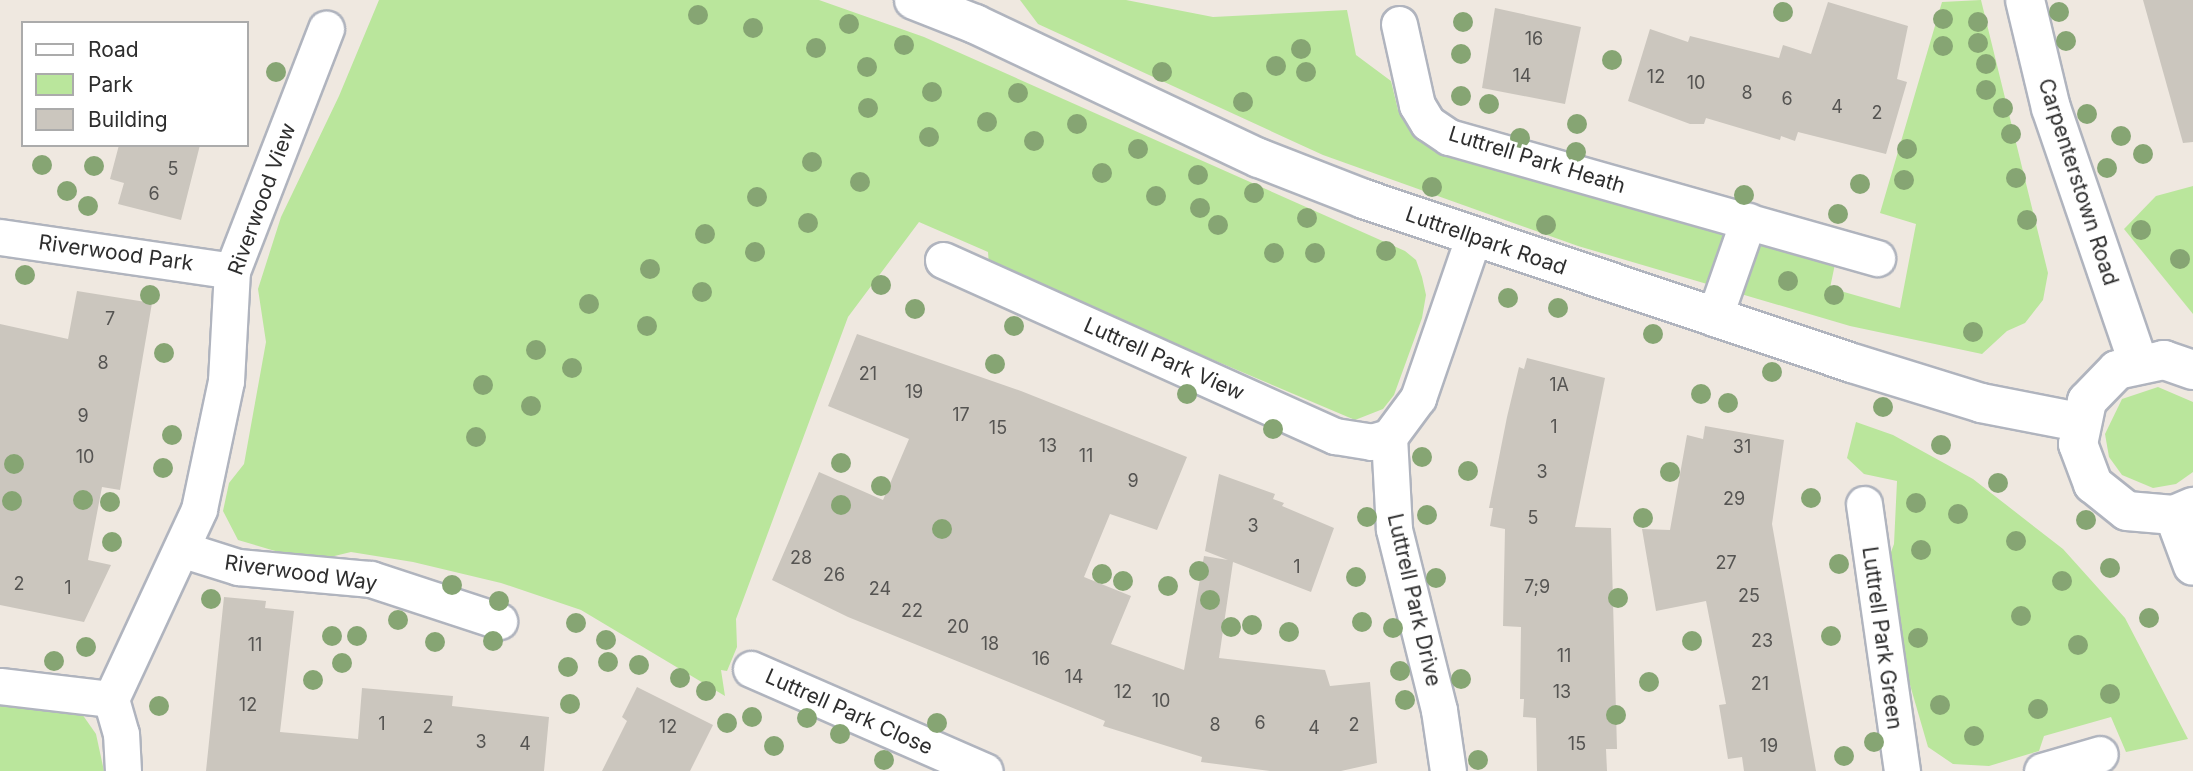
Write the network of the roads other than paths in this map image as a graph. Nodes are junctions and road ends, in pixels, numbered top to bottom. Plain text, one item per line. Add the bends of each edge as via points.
1 (914, 0) edge
2 (2025, 0) edge
3 (978, 12) edge
4 (1399, 24) dead end
5 (326, 29) dead end
6 (1748, 221) junction
7 (0, 237) edge
8 (1473, 238) junction
9 (1877, 258) dead end
10 (943, 260) dead end
11 (232, 271) junction
12 (1714, 318) junction
13 (2138, 362) junction
14 (2193, 370) edge
15 (2079, 422) junction
16 (1389, 438) junction
17 (1864, 504) dead end
18 (2183, 511) edge
19 (184, 550) junction
20 (2193, 566) edge
21 (499, 621) dead end
22 (751, 669) dead end
23 (0, 686) edge
24 (111, 699) junction
25 (2100, 754) dead end
26 (123, 771) edge
27 (985, 771) edge
28 (1448, 771) edge
29 (1902, 771) edge
30 (2042, 771) edge

1 - 3 street, Luttrellpark Road
2 - 13 street, Carpenterstown Road via 2051,108
3 - 8 street, Luttrellpark Road via 1259,158
4 - 6 street, Luttrell Park Heath via 1417,106 1428,123 1450,137
5 - 11 street, Riverwood View
6 - 9 street, Luttrell Park Heath
6 - 12 street
7 - 11 street, Riverwood Park
8 - 12 street, Luttrellpark Road
8 - 16 street via 1418,398
10 - 16 street, Luttrell Park View via 1335,436 1371,442
11 - 19 street, Riverwood View via 220,425 211,469
12 - 15 street, Luttrellpark Road via 1981,403
13 - 14 street via 2164,360
13 - 15 street via 2100,383
15 - 18 street via 2082,465 2108,500 2148,516
16 - 28 street, Luttrell Park Drive via 1394,529 1439,710
17 - 29 street, Luttrell Park Green
18 - 20 street
19 - 21 street, Riverwood Way via 238,567 371,579
19 - 24 street, Riverwood View
22 - 27 street, Luttrell Park Close
23 - 24 street
24 - 26 street via 121,734
25 - 30 street

